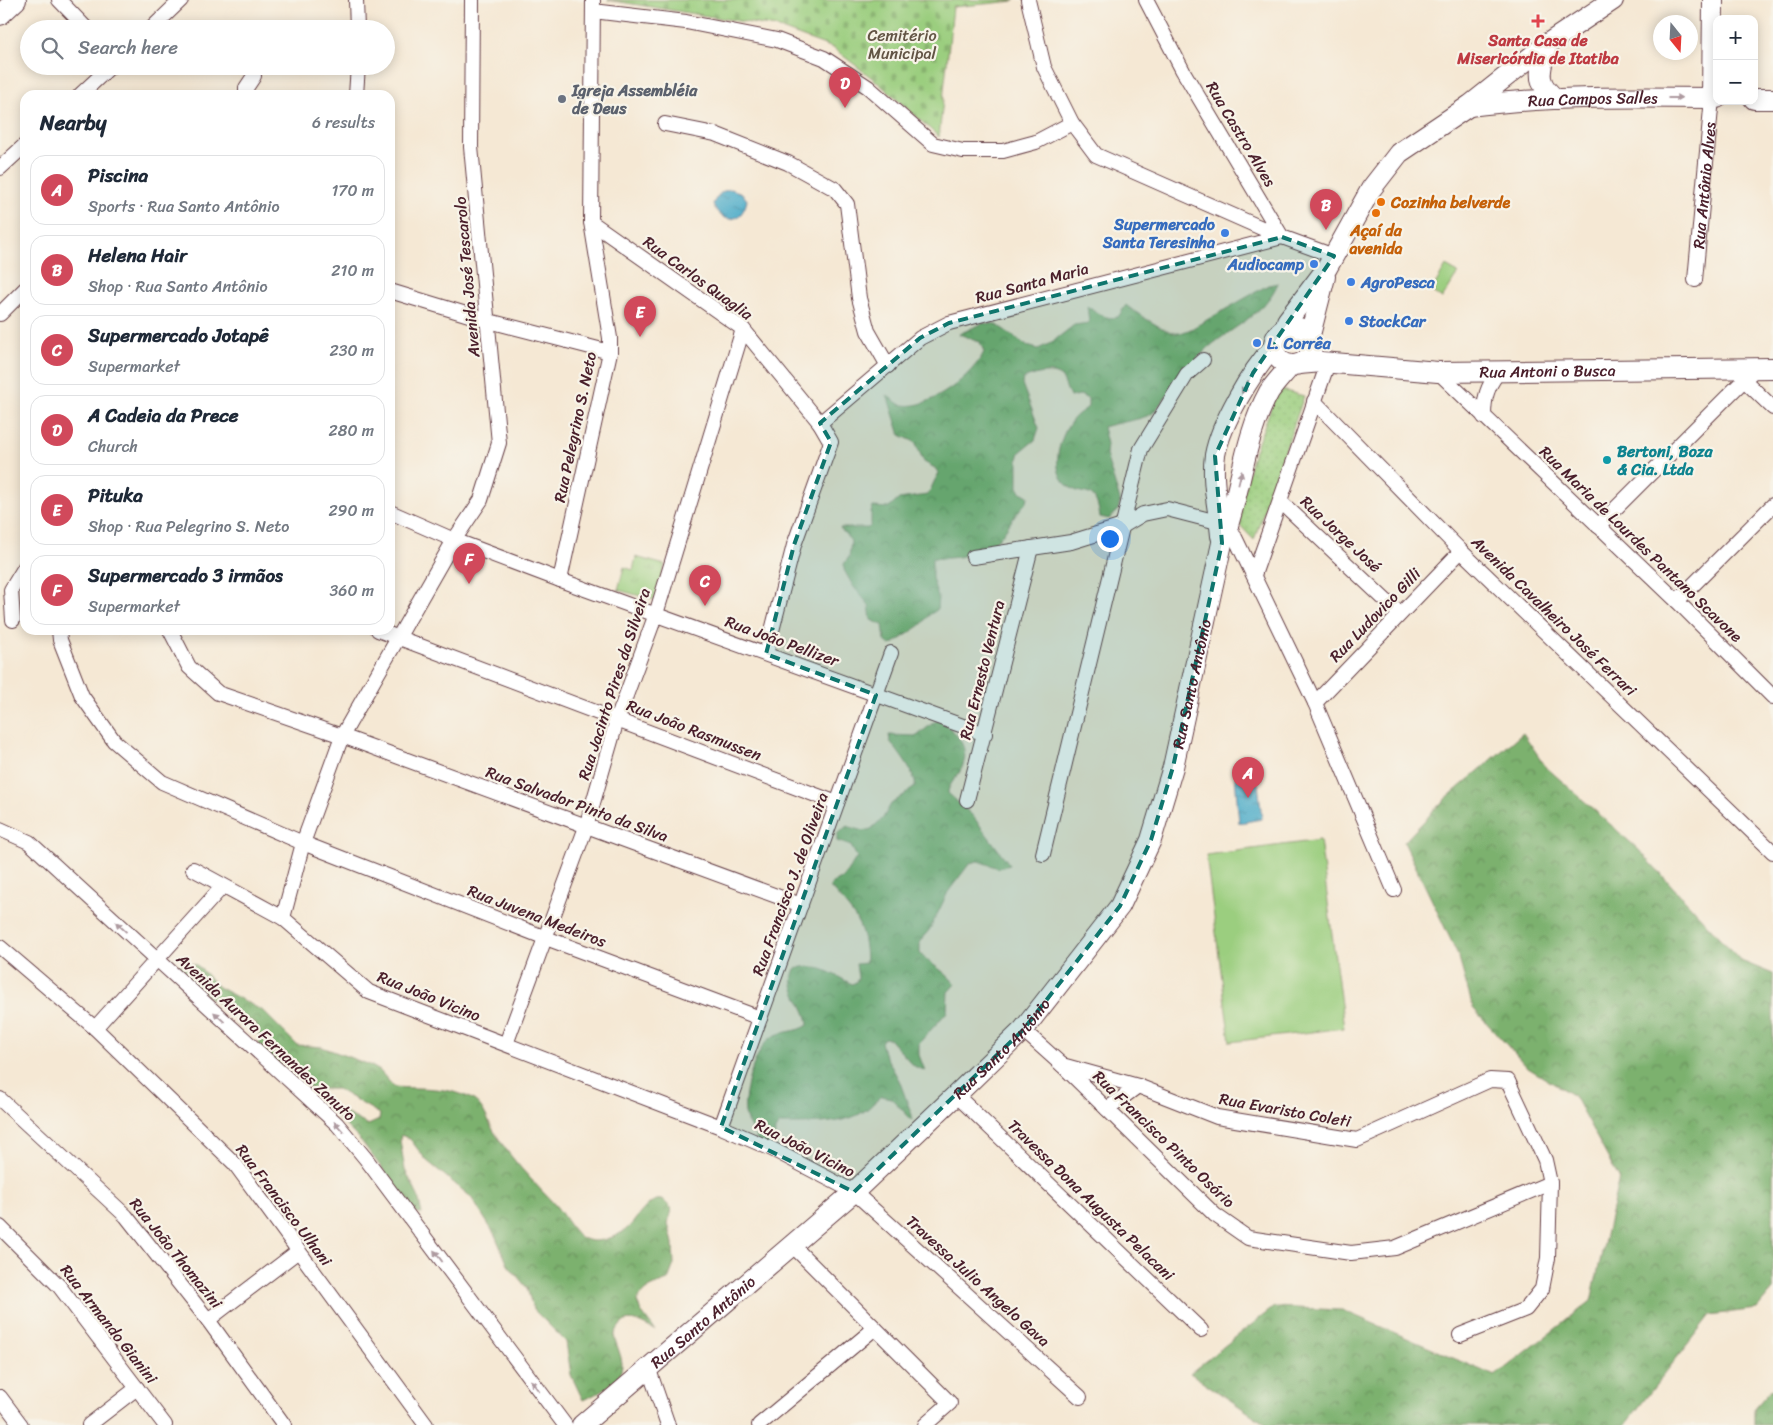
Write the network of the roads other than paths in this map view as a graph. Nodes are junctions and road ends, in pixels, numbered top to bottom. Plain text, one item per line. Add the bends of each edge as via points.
1 (16, 0) edge
2 (59, 0) edge
3 (181, 0) edge
4 (356, 0) edge
5 (472, 0) edge
6 (1028, 0) edge
7 (1146, 0) edge
8 (1613, 0) edge
9 (1714, 0) edge
10 (593, 5) edge
11 (0, 15) edge
12 (78, 20) edge
13 (160, 20) edge
14 (357, 20) edge
15 (1547, 44) junction
16 (1714, 60) edge
17 (101, 75) edge
18 (357, 75) edge
19 (254, 76) dead end
20 (85, 90) edge
21 (246, 90) edge
22 (356, 90) edge
23 (1713, 98) edge
24 (1556, 99) junction
25 (1758, 99) edge
26 (1773, 99) edge
27 (1713, 105) edge
28 (1469, 106) junction
29 (1072, 123) junction
30 (665, 124) dead end
31 (20, 150) edge
32 (0, 168) edge
33 (591, 222) junction
34 (1282, 237) junction
35 (1331, 262) junction
36 (1695, 280) dead end
37 (395, 293) edge
38 (20, 294) edge
39 (0, 314) edge
40 (489, 321) junction
41 (1286, 327) junction
42 (742, 330) junction
43 (1311, 340) junction
44 (1273, 348) junction
45 (610, 352) junction
46 (1203, 360) dead end
47 (1325, 363) junction
48 (1295, 365) junction
49 (888, 366) junction
50 (1499, 371) junction
51 (1438, 372) junction
52 (1758, 372) edge
53 (1314, 401) junction
54 (1773, 408) edge
55 (1484, 417) junction
56 (820, 423) junction
57 (1280, 501) junction
58 (1773, 505) edge
59 (395, 514) edge
60 (1123, 526) junction
61 (1598, 526) junction
62 (1224, 530) junction
63 (454, 540) junction
64 (1030, 548) junction
65 (1461, 551) junction
66 (973, 557) dead end
67 (1254, 575) junction
68 (20, 576) edge
69 (560, 580) junction
70 (1677, 601) junction
71 (1399, 613) junction
72 (656, 614) junction
73 (13, 620) dead end
74 (60, 635) edge
75 (173, 635) edge
76 (390, 635) edge
77 (398, 638) junction
78 (891, 653) dead end
79 (766, 654) junction
80 (876, 695) junction
81 (1773, 697) edge
82 (1315, 703) junction
83 (617, 720) junction
84 (985, 734) junction
85 (342, 736) junction
86 (967, 800) dead end
87 (837, 803) junction
88 (586, 827) junction
89 (0, 829) edge
90 (303, 843) junction
91 (1773, 852) edge
92 (1043, 854) dead end
93 (193, 869) dead end
94 (223, 886) junction
95 (1394, 890) dead end
96 (800, 905) junction
97 (283, 918) junction
98 (546, 938) junction
99 (0, 947) edge
100 (157, 960) junction
101 (760, 1018) junction
102 (95, 1028) junction
103 (1023, 1030) junction
104 (506, 1044) junction
105 (1062, 1064) junction
106 (1138, 1086) junction
107 (956, 1095) junction
108 (3, 1108) edge
109 (1107, 1110) junction
110 (721, 1127) junction
111 (1550, 1183) junction
112 (854, 1192) junction
113 (0, 1227) edge
114 (792, 1245) junction
115 (298, 1252) junction
116 (208, 1320) junction
117 (875, 1328) junction
118 (1201, 1330) dead end
119 (1460, 1335) dead end
120 (648, 1367) junction
121 (137, 1388) junction
122 (0, 1397) edge
123 (1080, 1397) dead end
124 (21, 1425) edge
125 (89, 1425) edge
126 (165, 1425) edge
127 (284, 1425) edge
128 (426, 1425) edge
129 (564, 1425) edge
130 (582, 1425) edge
131 (668, 1425) edge
132 (759, 1425) edge
133 (925, 1425) edge

1 - 11 main road
2 - 12 street
3 - 13 street
4 - 14 street
5 - 40 street, Avenida José Tescarolo via 471,147
6 - 29 street via 1044,67
7 - 34 street, Rua Castro Alves via 1183,72
8 - 15 main road, Rua Santo Antônio
9 - 16 main road, Rua Antônio Alves
10 - 29 street via 777,40 816,55 868,87 933,144 964,151 1003,151 1036,142
10 - 33 street
15 - 24 main road via 1541,82 1544,90
15 - 28 main road, Rua Santo Antônio
17 - 20 street
18 - 22 street
19 - 21 street
24 -> 23 main road, Rua Campos Salles
24 - 28 main road, Rua Campos Salles
25 - 26 main road
27 - 36 street, Rua Antônio Alves
28 - 35 main road, Rua Santo Antônio via 1399,153 1372,189
29 - 34 street via 1096,155
30 - 49 street via 715,134 788,163 835,189 846,204 859,298 868,331
31 - 32 street
33 - 42 street, Rua Carlos Quaglia
33 - 45 street, Rua Pelegrino S. Neto
34 - 35 street
34 - 49 street, Rua Santa Maria via 949,323 920,338
35 - 41 main road, Rua Santo Antônio
35 - 43 main road, Rua Santo Antônio
37 - 40 street
38 - 39 street
40 - 45 street
40 - 63 street, Avenida José Tescarolo via 499,443 481,500
41 - 43 main road via 1304,329
41 - 44 main road, Rua Santo Antônio via 1274,339
42 - 56 street, Rua Carlos Quaglia
42 - 72 street, Rua Jacinto Pires da Silveira
43 - 47 main road
43 - 48 main road, Rua Santo Antônio via 1312,352 1307,360
44 - 48 main road via 1282,362
44 -> 62 main road, Rua Santo Antônio via 1252,373 1231,413 1215,456 1216,500
45 - 69 street, Rua Pelegrino S. Neto
46 - 60 street via 1187,374 1141,449
47 - 48 main road, Rua Antoni o Busca
47 - 51 main road, Rua Antoni o Busca
47 - 53 street, Rua Jorge José
62 -> 48 main road, Rua Santo Antônio via 1254,427 1270,392
49 - 56 street, Rua Santa Maria
50 - 51 main road, Rua Antoni o Busca
50 - 52 main road, Rua Antoni o Busca
50 - 55 street via 1487,387
51 - 55 street, Rua Maria de Lourdes Pantano Scavone
52 - 54 street
52 - 61 street
53 - 57 street, Rua Jorge José
53 - 65 street, Avenida Cavalheiro José Ferrari
55 - 61 street, Rua Maria de Lourdes Pantano Scavone
56 - 79 street, Rua Carlos Quaglia via 831,442 794,545
57 - 67 street, Rua Jorge José
57 - 71 street, Rua Jorge José
58 - 70 street
59 - 63 street, Rua João Pellizer
60 - 62 street via 1143,514 1167,509
60 - 64 street via 1071,542
60 - 92 street
61 - 70 street, Rua Maria de Lourdes Pantano Scavone
62 - 67 street
62 - 103 main road, Rua Santo Antônio via 1173,767 1151,840 1120,906
63 - 69 street, Rua João Pellizer
63 - 77 street
64 - 66 street
64 - 84 street, Rua Ernesto Ventura
65 - 71 street, Rua Ludovico Gilli
65 - 91 street, Avenida Cavalheiro José Ferrari
67 - 82 street
68 - 73 street via 12,590
69 - 72 street, Rua João Pellizer
70 - 81 street, Rua Maria de Lourdes Pantano Scavone
71 - 82 street, Rua Ludovico Gilli
72 - 79 street, Rua João Pellizer
72 - 83 street, Rua Jacinto Pires da Silveira
74 - 90 street, Rua Juvena Medeiros via 82,696 114,741 162,782
75 - 85 street, Rua Salvador Pinto da Silva via 189,667 218,693
76 - 77 street, Rua João Rasmussen
77 - 83 street, Rua João Rasmussen
77 - 85 street
78 - 80 street, Rua Francisco J. de Oliveira
79 - 80 street, Rua João Pellizer
80 - 84 street, Rua João Pellizer
80 - 87 street, Rua Francisco J. de Oliveira
82 - 95 street
83 - 87 street, Rua João Rasmussen
83 - 88 street, Rua Jacinto Pires da Silveira
84 - 86 street, Rua Ernesto Ventura
85 - 88 street, Rua Salvador Pinto da Silva
85 - 90 street
87 - 96 street, Rua Francisco J. de Oliveira
88 - 96 street, Rua Salvador Pinto da Silva
88 - 98 street, Rua Jacinto Pires da Silveira
100 -> 89 street, Avenida Aurora Fernandes Zanuto via 28,842
90 - 97 street
90 - 98 street, Rua Juvena Medeiros
93 - 94 street, Rua João Vicino
94 - 97 street, Rua João Vicino
94 - 100 street
96 - 101 street, Rua Francisco J. de Oliveira
97 - 104 street, Rua João Vicino via 369,992
98 - 101 street, Rua Juvena Medeiros
98 - 104 street, Rua Jacinto Pires da Silveira
99 - 102 street, Rua Francisco Ulhani
100 - 102 street
129 -> 100 street, Avenida Aurora Fernandes Zanuto via 337,1124
101 - 110 street, Rua Francisco J. de Oliveira
102 - 115 street, Rua Francisco Ulhani via 235,1164
103 - 105 street, Rua Francisco Pinto Osório
103 - 107 main road, Rua Santo Antônio
104 - 110 street, Rua João Vicino
105 - 106 street, Rua Evaristo Coleti
105 - 109 street, Rua Francisco Pinto Osório
106 - 109 street
106 - 111 street, Rua Evaristo Coleti via 1217,1118 1357,1140 1498,1078 1508,1081 1545,1160
107 - 112 main road, Rua Santo Antônio
107 - 118 street, Travessa Dona Augusta Pelacani
108 - 116 street, Rua João Thomazini via 126,1216
109 - 111 street, Rua Francisco Pinto Osório via 1215,1215 1248,1238 1351,1253 1395,1248
110 - 112 street, Rua João Vicino via 772,1149
111 - 119 street via 1548,1258 1542,1289 1526,1310
112 - 114 main road, Rua Santo Antônio
112 - 123 street, Travessa Julio Angelo Gava
113 - 121 street, Rua Armando Gianini via 59,1286
114 - 117 street
114 - 120 main road, Rua Santo Antônio
115 - 116 street
115 - 128 street, Rua Francisco Ulhani
116 - 127 street, Rua João Thomazini
117 - 132 street
117 - 133 street via 950,1403
120 - 130 main road, Rua Santo Antônio
120 - 131 street
121 - 125 street
121 - 126 street, Rua Armando Gianini
122 - 124 street

